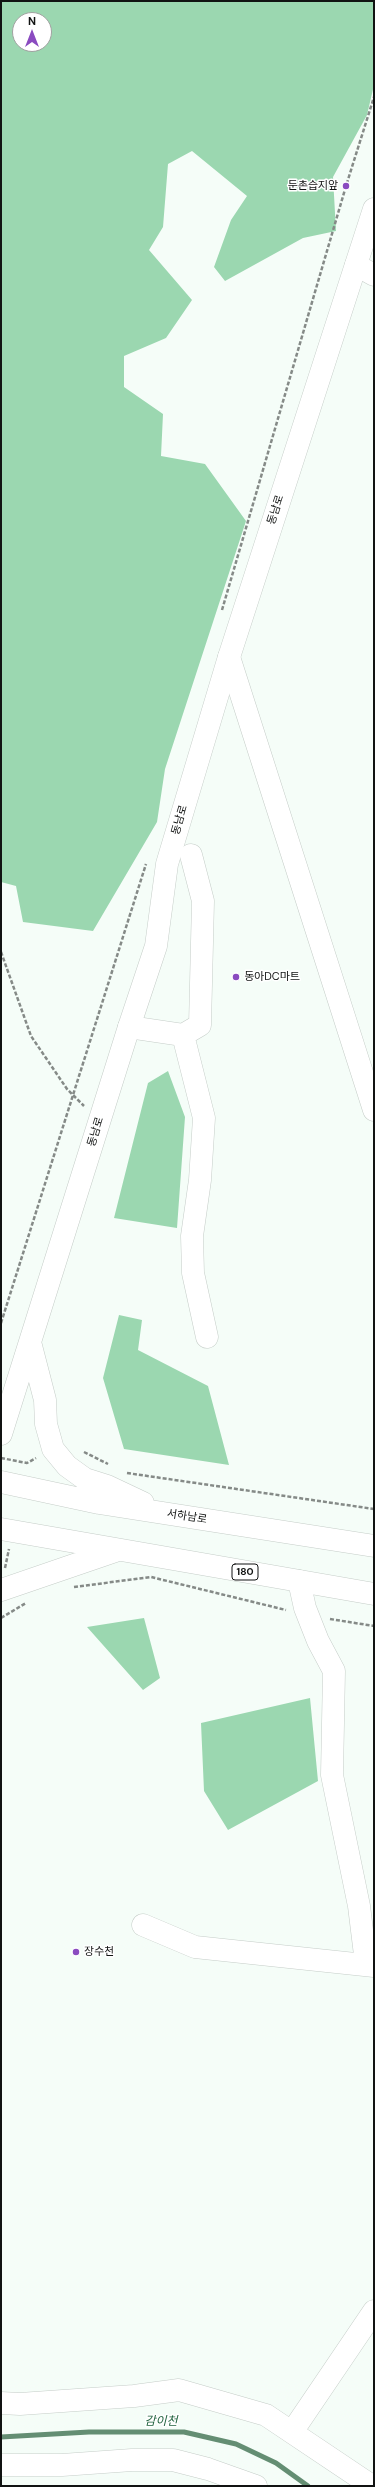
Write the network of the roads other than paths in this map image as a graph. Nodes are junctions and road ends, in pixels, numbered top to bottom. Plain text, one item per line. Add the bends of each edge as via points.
1 (374, 209) edge
2 (365, 270) edge
3 (229, 656) junction
4 (191, 855) dead end
5 (129, 1026) junction
6 (183, 1035) junction
7 (374, 1110) edge
8 (206, 1337) dead end
9 (28, 1348) junction
10 (1, 1385) edge
11 (1, 1434) edge
12 (1, 1482) edge
13 (165, 1513) junction
14 (1, 1529) edge
15 (374, 1546) edge
16 (116, 1551) junction
17 (299, 1580) junction
18 (1, 1590) edge
19 (374, 1594) edge
20 (143, 1925) dead end
21 (370, 1965) edge
22 (374, 2311) edge
23 (1, 2403) edge
24 (292, 2432) junction
25 (1, 2465) edge
26 (252, 2485) edge
27 (372, 2486) edge

1 - 2 street, 동남로
2 - 3 street, 동남로
3 - 5 street, 동남로 via 167,864 156,946
3 - 7 street
4 - 6 street via 203,901 200,1025
5 - 6 street
5 - 9 street, 동남로
6 - 8 street via 204,1118 200,1180 192,1236 193,1273
9 - 10 street
9 - 11 street, 동남로
9 - 13 street via 45,1400 46,1424 53,1449 67,1466 85,1479 107,1486
12 - 13 street, 서하남로 via 99,1503
13 - 15 street, 서하남로
14 - 16 street, 180
16 - 17 street, 180
16 - 18 street
17 - 19 street, 180
17 - 21 street via 308,1616 334,1670 332,1774
20 - 21 street via 195,1947
22 - 24 street
23 - 24 street via 126,2397 179,2390 266,2415
24 - 27 street
25 - 26 street via 173,2460

